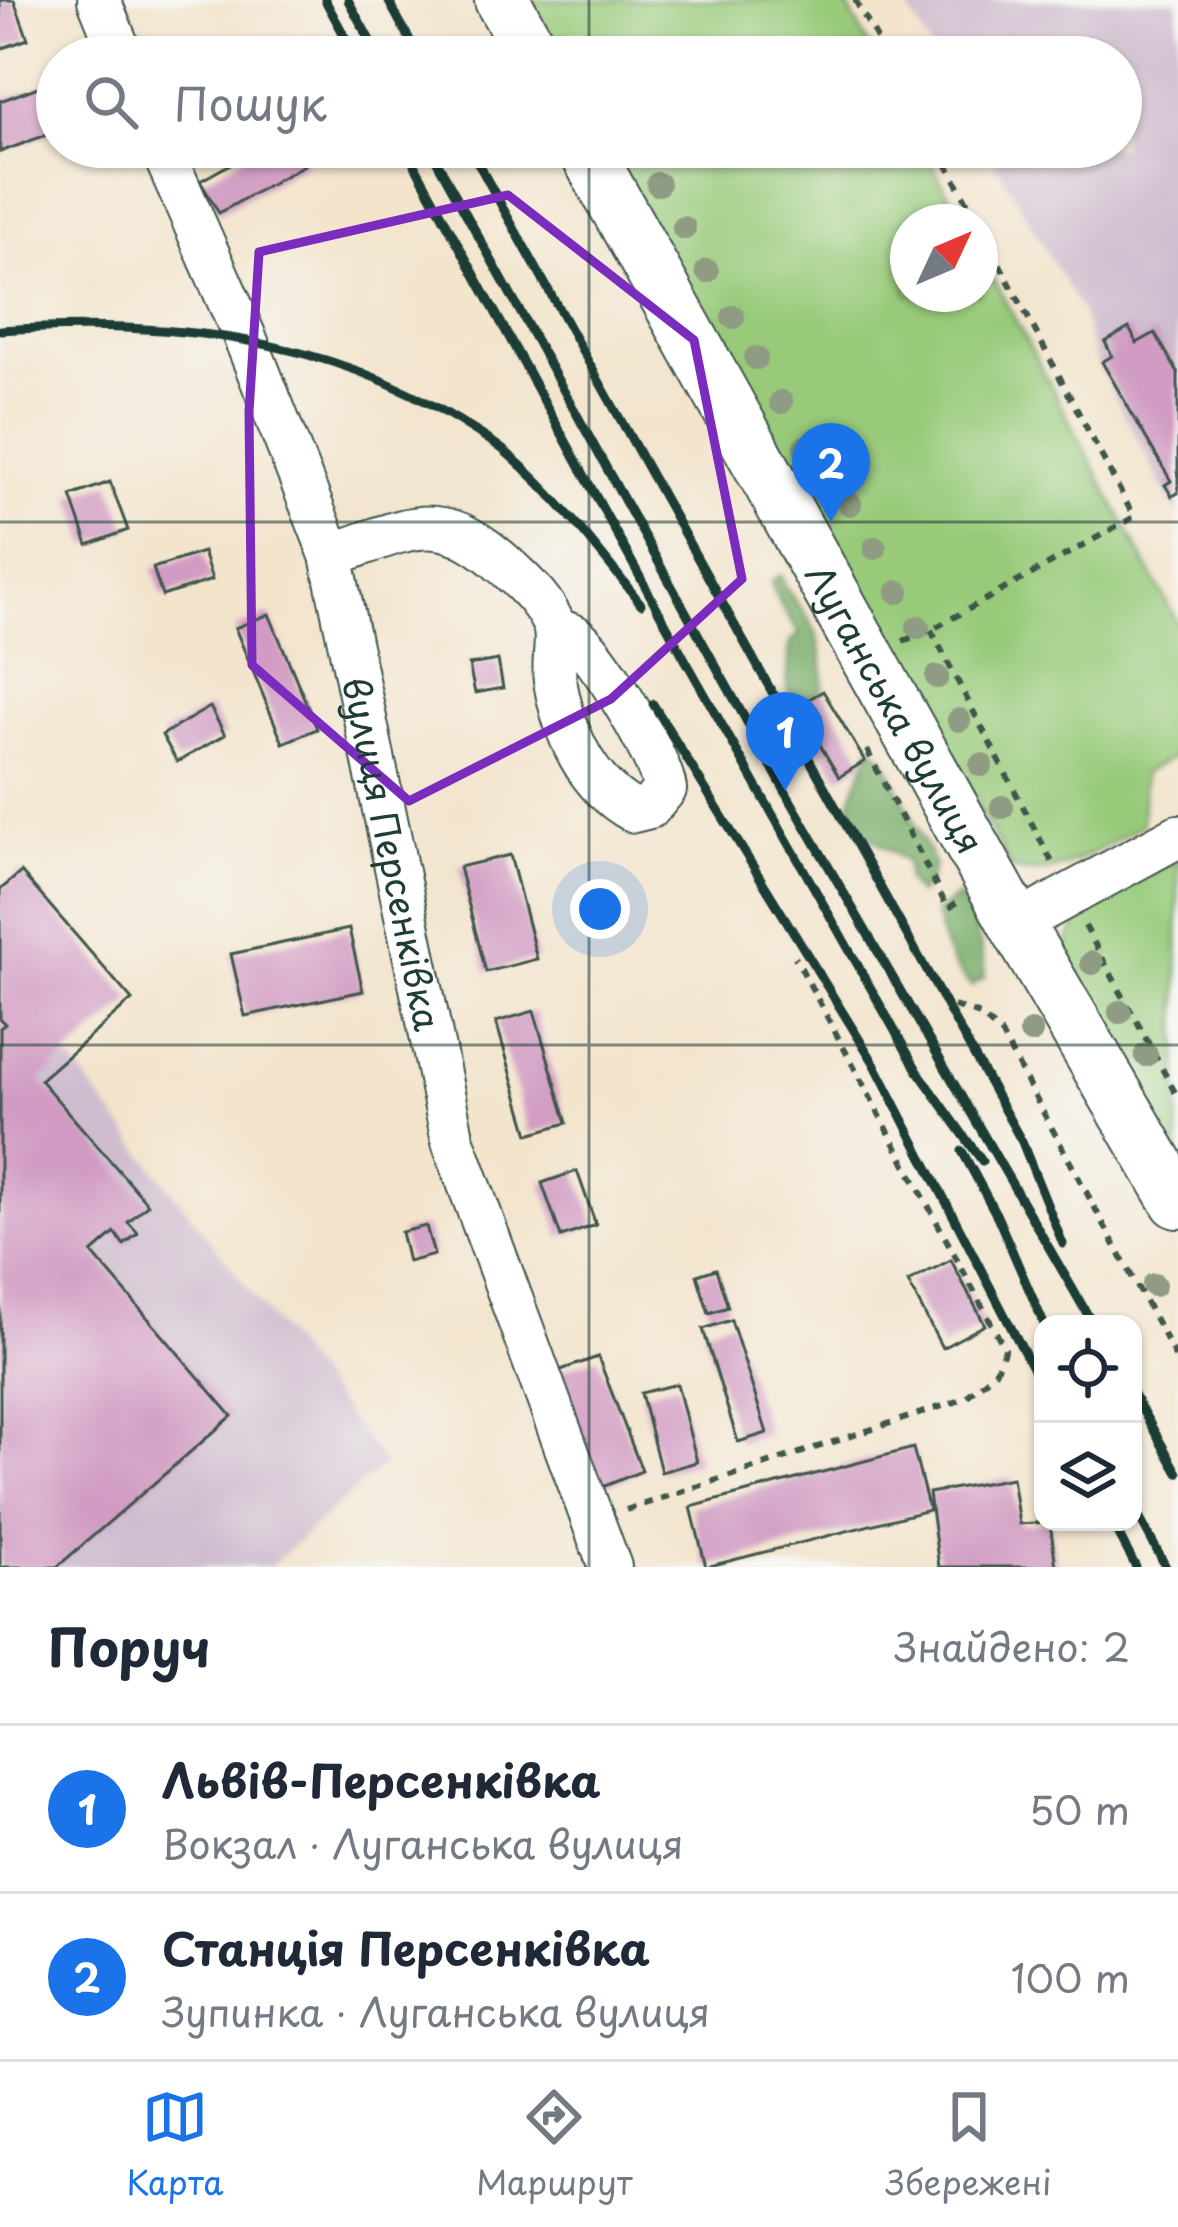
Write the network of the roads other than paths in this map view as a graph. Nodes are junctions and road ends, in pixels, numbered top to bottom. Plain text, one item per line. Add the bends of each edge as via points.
1 (99, 0) edge
2 (502, 0) edge
3 (114, 36) edge
4 (522, 36) edge
5 (170, 168) edge
6 (596, 168) edge
7 (331, 556) junction
8 (556, 630) dead end
9 (1178, 836) edge
10 (1016, 924) junction
11 (1178, 1202) edge
12 (610, 1567) edge

1 - 3 street
2 - 4 main road
5 - 7 street, вулиця Персенківка
6 - 10 main road, Луганська вулиця
7 - 8 street via 434,524 465,534 536,593
7 - 12 street, вулиця Персенківка via 453,1142
9 - 10 street
10 - 11 main road, Луганська вулиця

